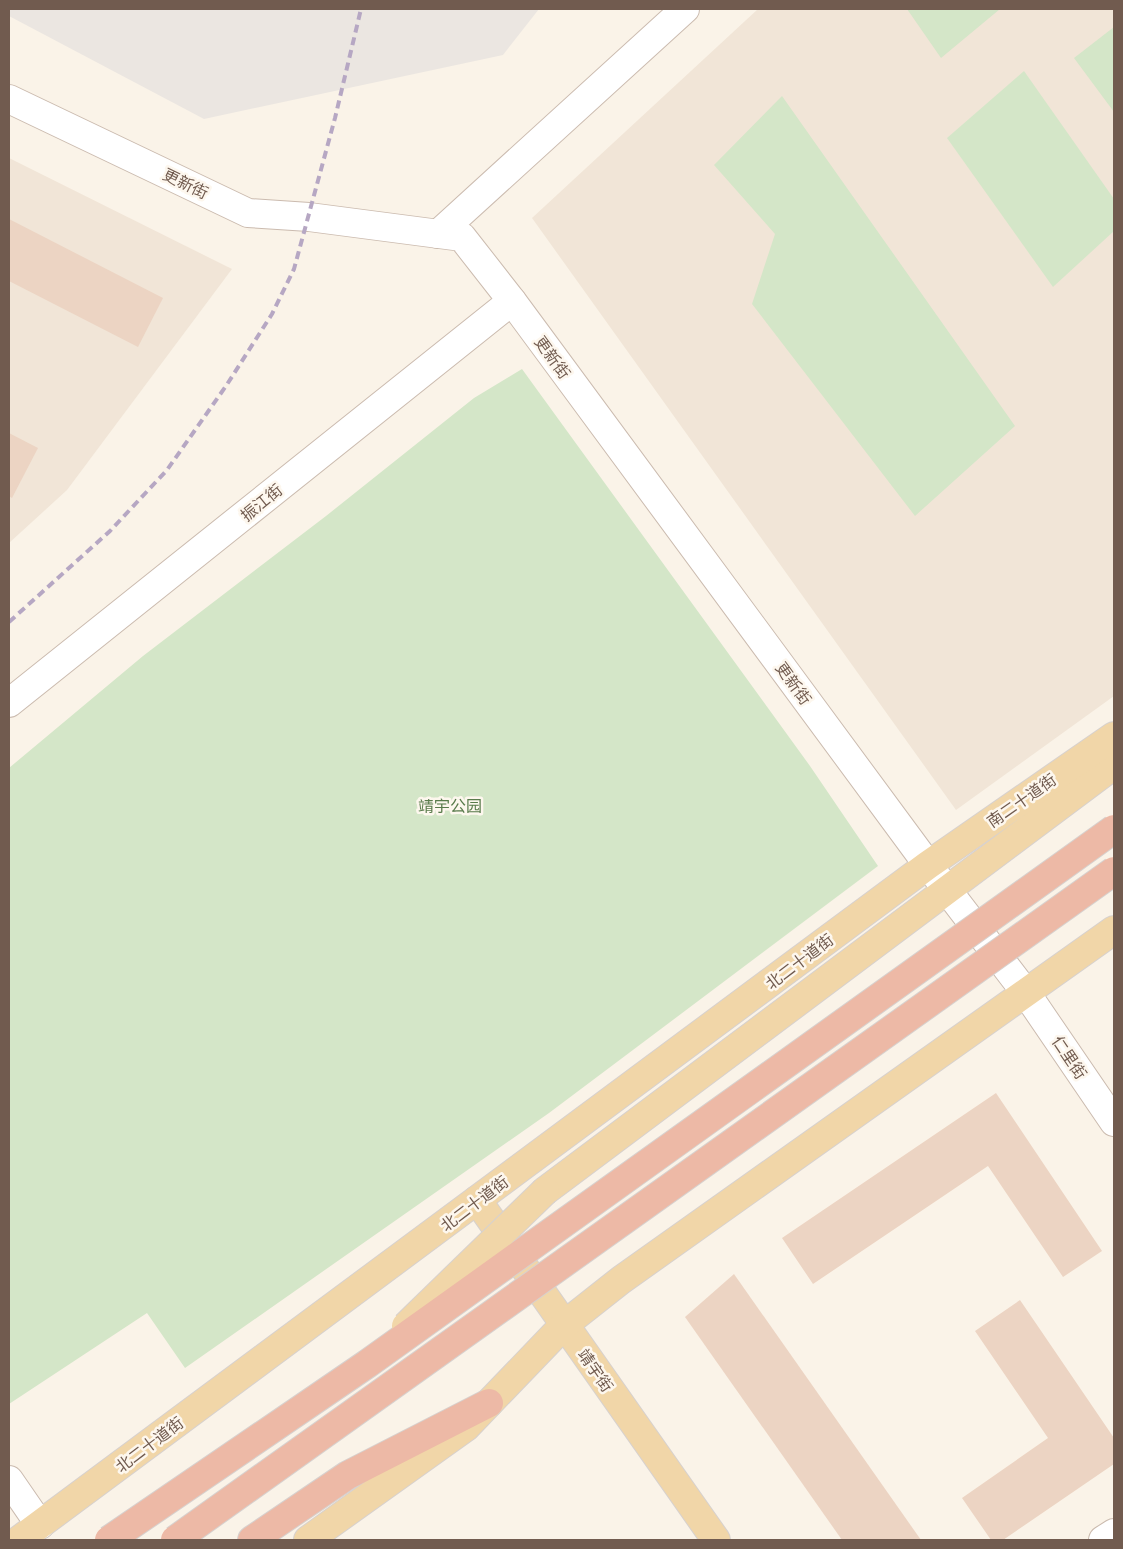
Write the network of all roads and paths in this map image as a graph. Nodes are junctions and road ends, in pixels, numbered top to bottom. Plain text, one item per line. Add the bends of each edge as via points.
1 (685, 9) edge
2 (705, 9) edge
3 (9, 99) edge
4 (450, 236) junction
5 (512, 301) junction
6 (9, 703) edge
7 (1114, 736) edge
8 (1114, 765) edge
9 (1114, 829) edge
10 (928, 865) junction
11 (1114, 871) edge
12 (947, 890) junction
13 (1114, 930) edge
14 (1026, 993) junction
15 (1114, 1122) edge
16 (476, 1200) junction
17 (564, 1326) junction
18 (367, 1364) junction
19 (489, 1403) junction
20 (9, 1480) edge
21 (30, 1532) edge
22 (1114, 1532) edge
23 (109, 1540) edge
24 (175, 1540) edge
25 (252, 1540) edge
26 (308, 1540) edge
27 (716, 1540) edge
28 (1103, 1540) edge

1 - 4 street
2 - 4 street
3 - 4 street, 更新街 via 248,213 309,217
4 - 5 street, 更新街
5 - 6 street, 振江街
5 - 10 street, 更新街
7 - 10 main road, 南二十道街
8 - 12 main road
9 - 18 highway, bridge
10 - 12 street, 更新街
10 - 16 main road, 北二十道街
11 - 24 highway, bridge
12 - 14 street, 仁里街
12 - 18 main road, bridge via 546,1191
13 - 14 main road
14 - 15 street, 仁里街
14 - 17 main road via 621,1280
16 - 17 main road, 靖宇街
16 - 21 main road, 北二十道街
17 - 19 main road
17 - 27 main road, 靖宇街
18 - 23 highway, bridge
19 - 25 highway via 348,1475
19 - 26 main road via 466,1427
20 - 21 street
22 - 28 street

